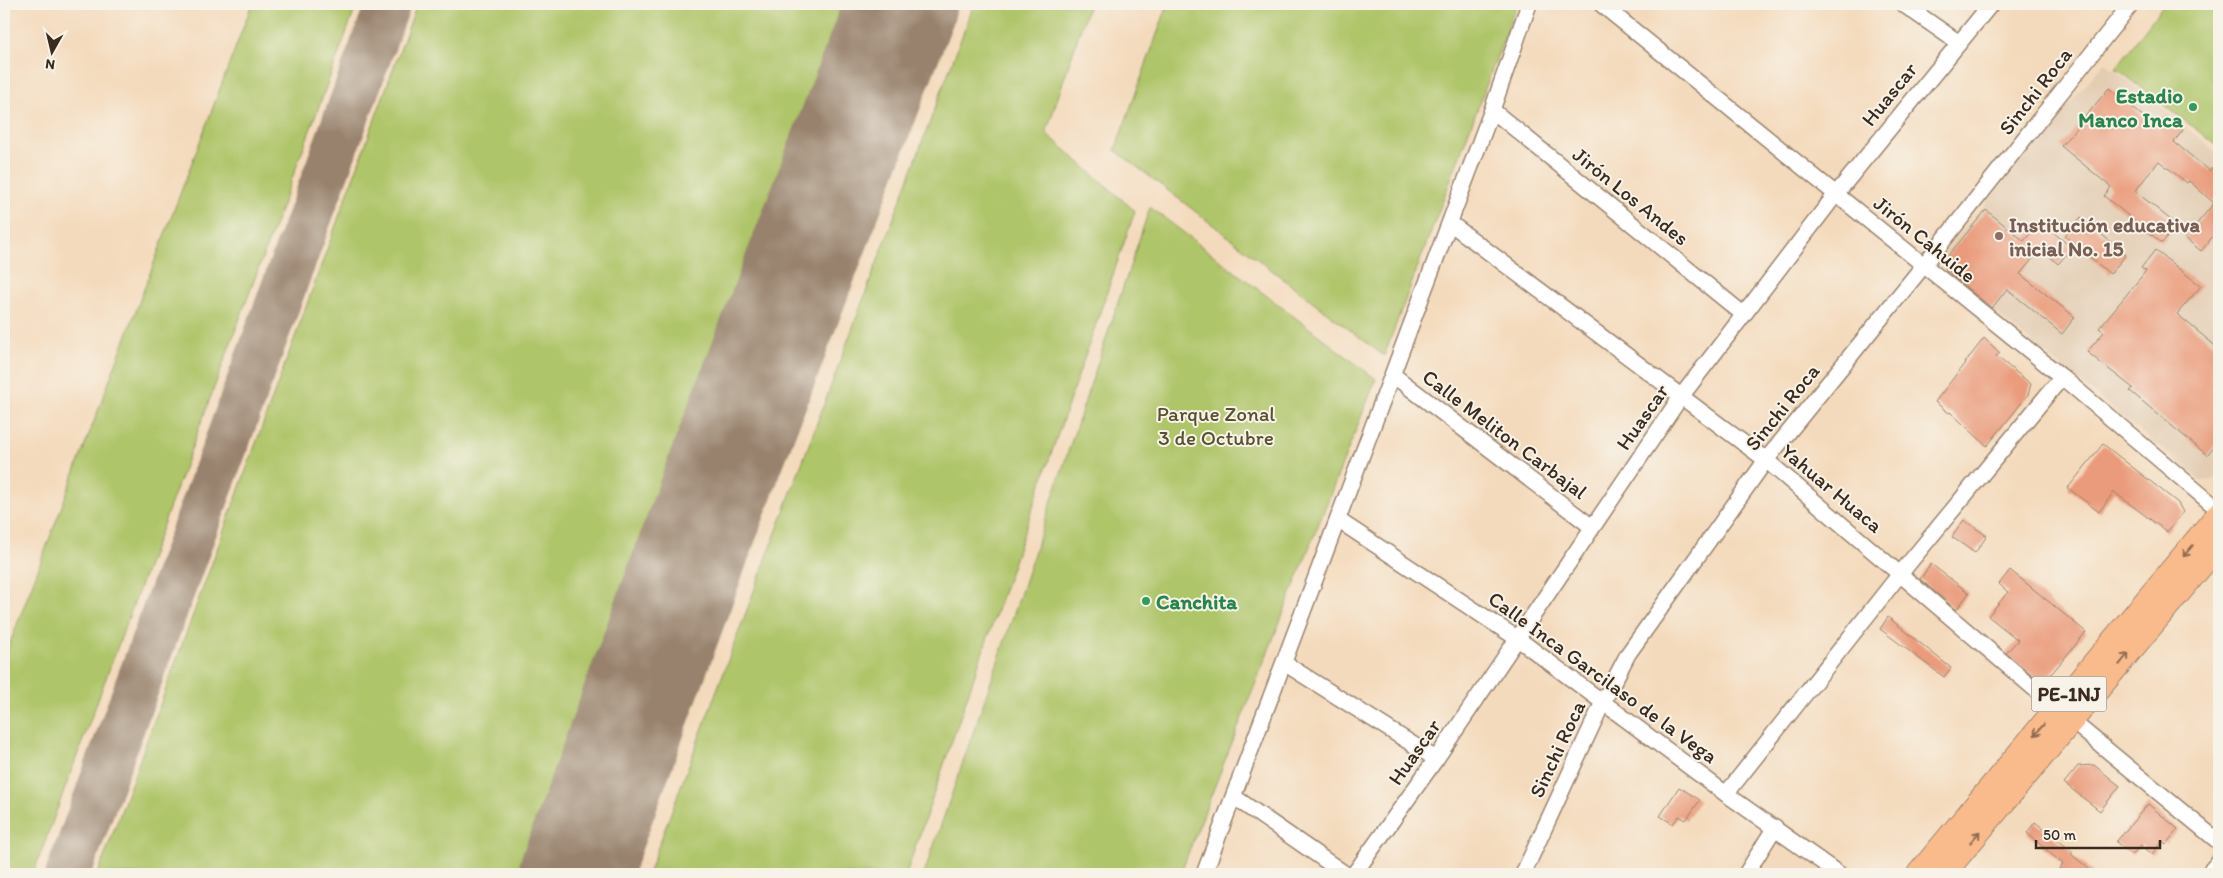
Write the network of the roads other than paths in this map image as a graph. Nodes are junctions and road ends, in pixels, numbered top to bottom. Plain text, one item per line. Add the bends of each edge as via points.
1 (1529, 4) edge
2 (1601, 4) edge
3 (1903, 4) edge
4 (1991, 4) edge
5 (2131, 4) edge
6 (1959, 42) junction
7 (1492, 110) junction
8 (1836, 194) junction
9 (1450, 223) junction
10 (1924, 265) junction
11 (1743, 314) junction
12 (1392, 375) junction
13 (2062, 377) junction
14 (1680, 398) junction
15 (1766, 460) junction
16 (2219, 510) edge
17 (2219, 514) edge
18 (1338, 520) junction
19 (1592, 527) junction
20 (2219, 544) edge
21 (1900, 574) junction
22 (1518, 639) junction
23 (1284, 663) junction
24 (1603, 702) junction
25 (2065, 715) junction
26 (1436, 759) junction
27 (1726, 794) junction
28 (1234, 797) junction
29 (1775, 827) junction
30 (2219, 842) edge
31 (2219, 861) edge
32 (1204, 874) edge
33 (1345, 874) edge
34 (1354, 874) edge
35 (1523, 874) edge
36 (1746, 874) edge
37 (1839, 874) edge
38 (1919, 874) edge
39 (1943, 874) edge
40 (2208, 874) edge

1 - 7 street
2 - 8 street, Jirón Cahuide
3 - 6 street
4 - 6 street, Huascar
5 - 10 street, Sinchi Roca
6 - 8 street, Huascar
7 - 9 street
7 - 11 street, Jirón Los Andes
8 - 10 street, Jirón Cahuide
8 - 11 street, Huascar
9 - 12 street
9 - 14 street, Yahuar Huaca
10 - 13 street, Jirón Cahuide
10 - 15 street, Sinchi Roca
11 - 14 street, Huascar
12 - 18 street
12 - 19 street, Calle Meliton Carbajal
13 - 16 street, Jirón Cahuide
13 - 21 street
14 - 15 street, Yahuar Huaca
14 - 19 street, Huascar
15 - 21 street, Yahuar Huaca
15 - 24 street, Sinchi Roca via 1628,654
17 -> 25 main road, PE-1NJ
18 - 22 street, Calle Inca Garcilaso de la Vega
18 - 23 street
19 - 22 street, Huascar
25 -> 20 main road, PE-1NJ
21 - 25 street, Yahuar Huaca
21 - 27 street
22 - 24 street, Calle Inca Garcilaso de la Vega
22 - 26 street, Huascar
23 - 26 street
23 - 28 street
24 - 27 street, Calle Inca Garcilaso de la Vega
24 - 35 street, Sinchi Roca
25 - 30 street, Yahuar Huaca
25 -> 38 main road, PE-1NJ
39 -> 25 main road, PE-1NJ
26 - 34 street, Huascar
27 - 29 street, Calle Inca Garcilaso de la Vega
28 - 32 street
28 - 33 street
29 - 36 street
29 - 37 street, Calle Inca Garcilaso de la Vega
31 - 40 street

